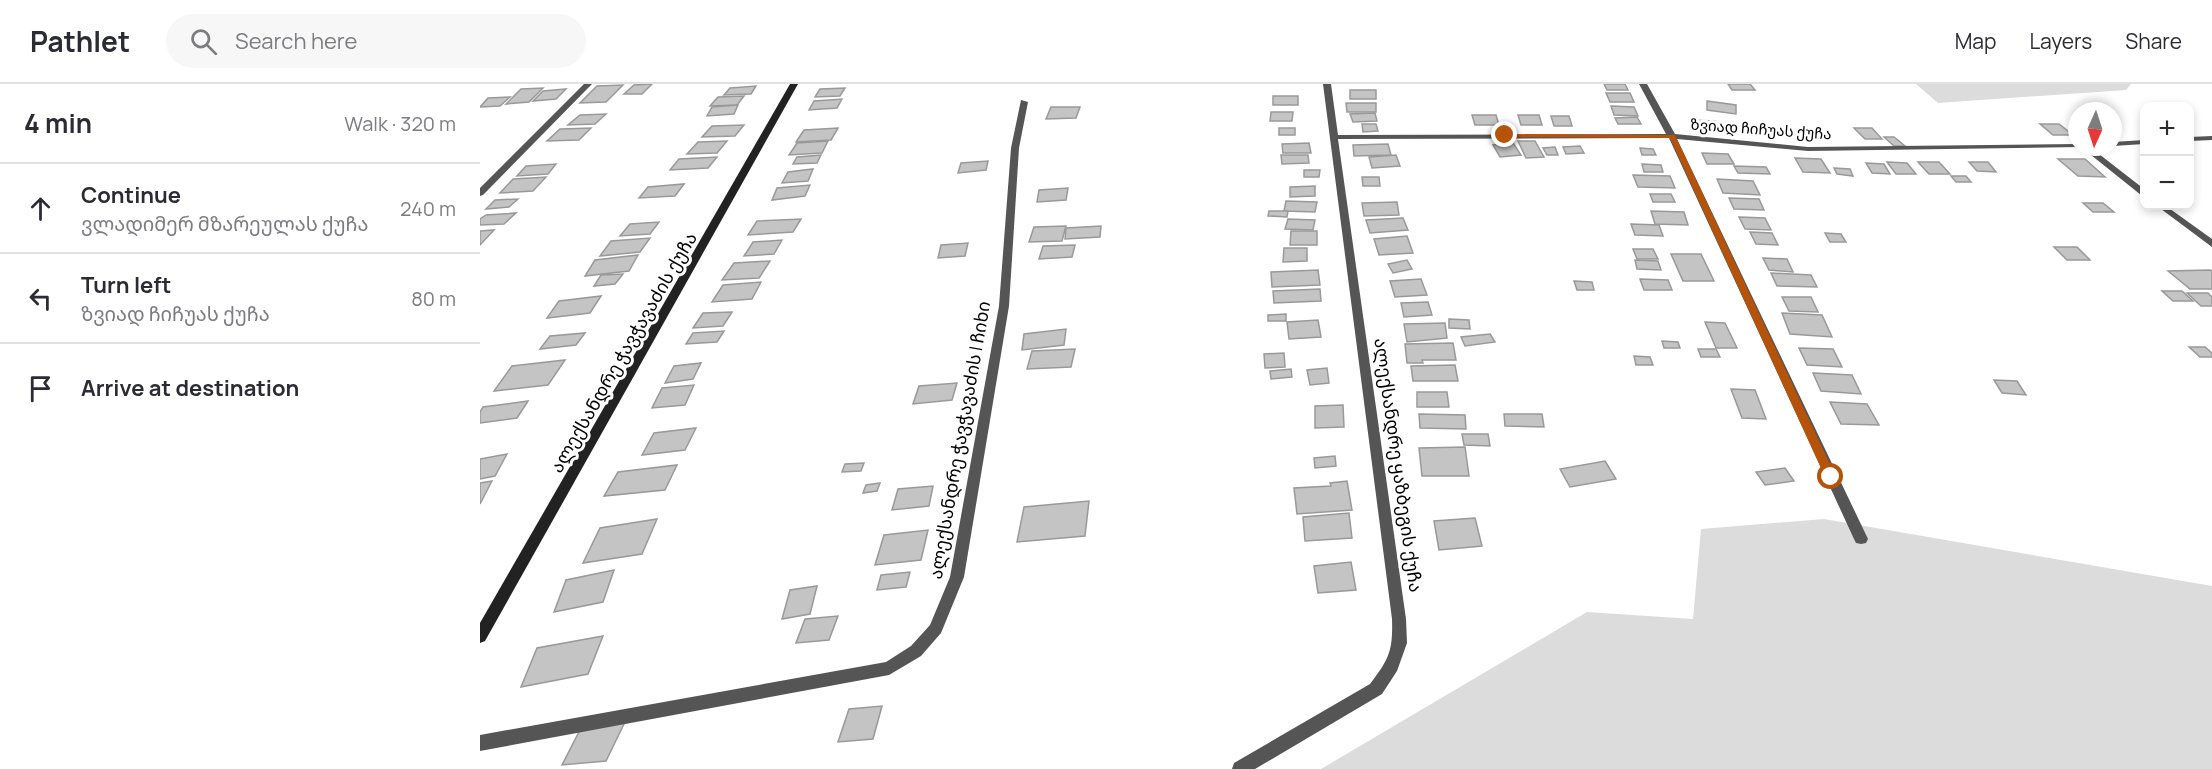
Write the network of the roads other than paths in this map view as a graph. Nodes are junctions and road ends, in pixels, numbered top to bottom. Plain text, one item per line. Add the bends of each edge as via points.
1 (588, 84) edge
2 (794, 84) edge
3 (1327, 84) edge
4 (1643, 84) edge
5 (1024, 102) dead end
6 (1672, 136) junction
7 (1336, 137) junction
8 (2212, 138) edge
9 (2194, 140) edge
10 (2140, 142) edge
11 (2122, 143) edge
12 (2068, 146) edge
13 (2097, 156) edge
14 (2140, 189) edge
15 (480, 193) edge
16 (2166, 210) edge
17 (2212, 244) edge
18 (1860, 539) dead end
19 (480, 637) edge
20 (480, 743) edge
21 (1240, 769) edge

1 - 15 street
2 - 19 street, ალექსანდრე ჭავჭავაძის ქუჩა
3 - 7 street, ალექსანდრე ყაზბეგის ქუჩა
4 - 6 street
5 - 20 street, ალექსანდრე ჭავჭავაძის I ჩიხი via 1015,148 1004,306 957,577 936,629 916,651 890,668
6 - 7 street, ზვიად ჩიჩუას ქუჩა
6 - 12 street, ზვიად ჩიჩუას ქუჩა via 1808,149
6 - 18 street
7 - 21 street, ალექსანდრე ყაზბეგის ქუჩა via 1400,643 1392,666 1376,689
8 - 9 street
10 - 11 street
13 - 14 street
16 - 17 street

